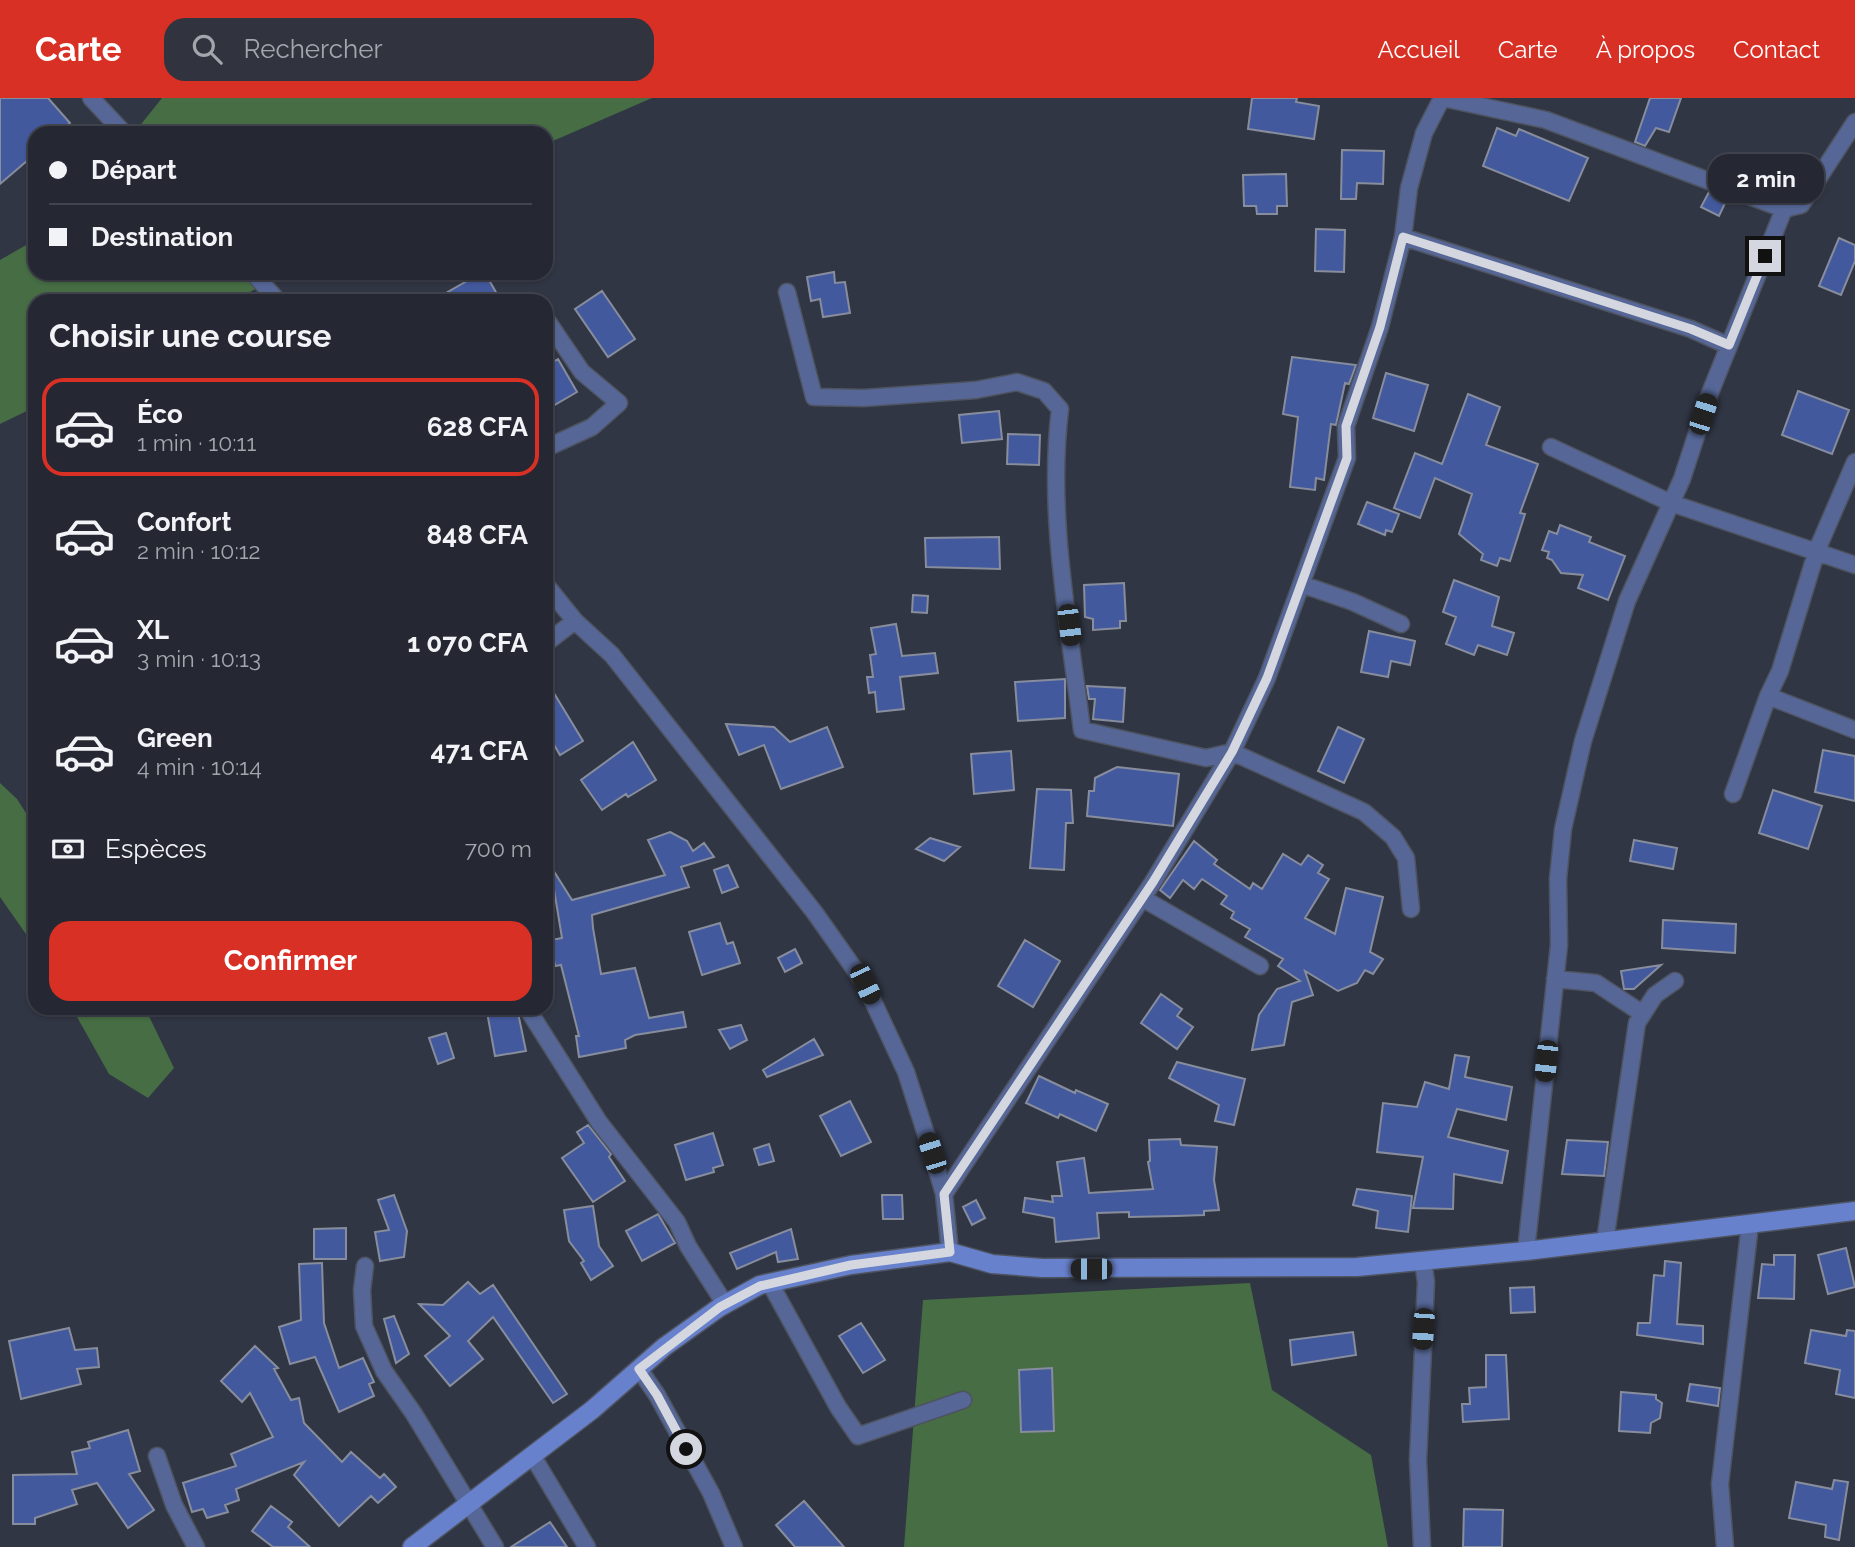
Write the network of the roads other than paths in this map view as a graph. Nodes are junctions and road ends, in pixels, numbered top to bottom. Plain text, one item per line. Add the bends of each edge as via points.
1 (91, 98) edge
2 (1443, 98) edge
3 (1855, 122) edge
4 (117, 126) edge
5 (1784, 209) junction
6 (1403, 237) junction
7 (259, 280) edge
8 (787, 292) dead end
9 (272, 294) edge
10 (553, 329) edge
11 (1729, 345) junction
12 (553, 445) edge
13 (1551, 447) dead end
14 (1855, 462) edge
15 (1671, 503) junction
16 (1817, 550) junction
17 (1855, 565) edge
18 (1301, 584) junction
19 (553, 594) edge
20 (575, 621) junction
21 (1401, 624) dead end
22 (553, 638) edge
23 (1768, 696) junction
24 (1855, 730) edge
25 (1232, 752) junction
26 (1733, 794) dead end
27 (1142, 898) junction
28 (1411, 909) dead end
29 (1260, 967) dead end
30 (1555, 979) junction
31 (1675, 981) dead end
32 (1643, 1014) junction
33 (531, 1015) edge
34 (944, 1194) junction
35 (1855, 1211) edge
36 (1750, 1224) junction
37 (1605, 1241) junction
38 (1526, 1251) junction
39 (950, 1252) junction
40 (1423, 1261) junction
41 (365, 1266) dead end
42 (770, 1283) junction
43 (725, 1304) junction
44 (639, 1369) junction
45 (963, 1400) dead end
46 (532, 1455) junction
47 (157, 1456) dead end
48 (468, 1503) junction
49 (196, 1547) edge
50 (412, 1547) edge
51 (495, 1547) edge
52 (587, 1547) edge
53 (734, 1547) edge
54 (1422, 1547) edge
55 (1725, 1547) edge

1 - 4 street
2 - 5 street via 1546,120
2 - 6 street via 1424,133 1409,188
3 - 5 street via 1801,205
5 - 11 street
6 - 11 street
6 - 18 street via 1380,327 1346,426 1347,458
7 - 9 street
8 - 25 street via 814,397 976,390 1017,382 1044,391 1060,409 1057,521 1082,730 1206,758
10 - 12 street via 582,372 619,403 592,427
11 - 15 street
13 - 15 street
14 - 16 street
15 - 16 street
15 - 30 street via 1627,601 1583,741 1563,829
16 - 17 street
16 - 23 street
18 - 21 street
18 - 25 street via 1267,678
19 - 20 street
20 - 22 street
20 - 34 street via 612,655 815,913 865,984 906,1072
23 - 24 street
23 - 26 street
25 - 27 street
25 - 28 street via 1364,812 1393,836 1406,858
27 - 29 street
27 - 34 street
30 - 32 street via 1595,983
30 - 38 street
31 - 32 street via 1655,995
32 - 37 street via 1637,1023
33 - 43 street via 599,1122 677,1222
34 - 39 street
35 - 36 street
36 - 37 street
36 - 55 street via 1720,1484
37 - 38 street
38 - 40 street
39 - 40 street via 992,1264 1042,1268 1357,1268
39 - 42 street via 851,1265
40 - 54 street via 1426,1282 1418,1460
41 - 48 street via 364,1325 383,1371
42 - 43 street
42 - 45 street via 858,1436
43 - 44 street
44 - 46 street
44 - 53 street via 711,1493
46 - 48 street
46 - 52 street
47 - 49 street via 174,1505
48 - 50 street
48 - 51 street

